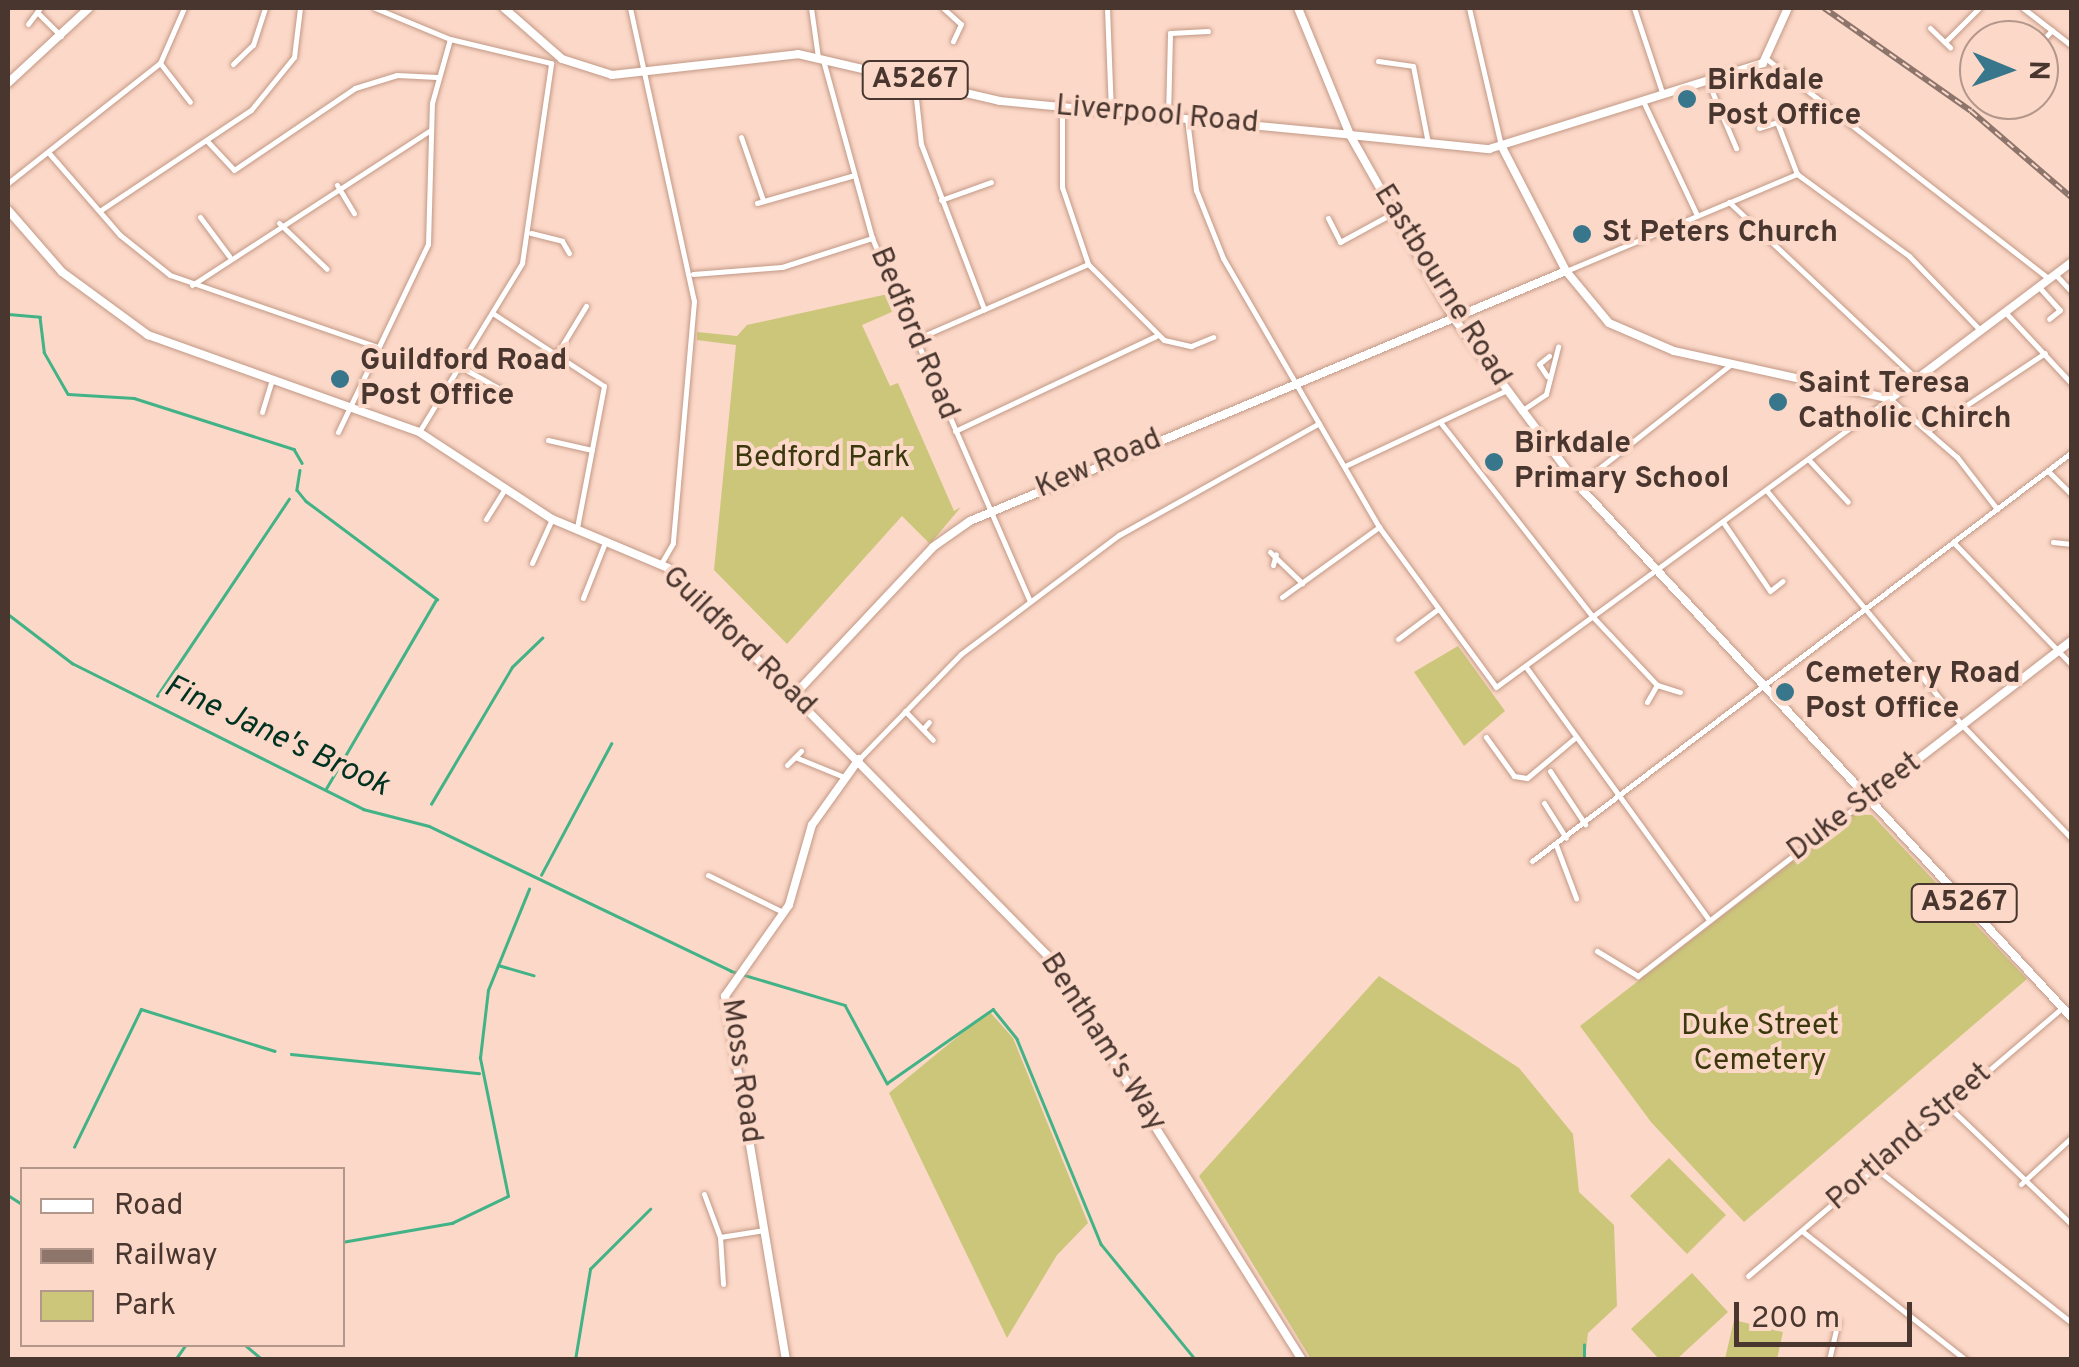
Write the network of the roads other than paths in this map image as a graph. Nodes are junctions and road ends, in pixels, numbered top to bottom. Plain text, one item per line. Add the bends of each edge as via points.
1 (89, 8) edge
2 (184, 8) edge
3 (265, 8) edge
4 (300, 8) edge
5 (375, 8) edge
6 (504, 8) edge
7 (630, 8) edge
8 (812, 8) edge
9 (943, 8) edge
10 (1107, 8) edge
11 (1298, 8) edge
12 (1469, 8) edge
13 (1634, 8) edge
14 (1788, 8) edge
15 (1979, 8) edge
16 (38, 10) edge
17 (28, 24) dead end
18 (1930, 28) dead end
19 (1208, 31) dead end
20 (2072, 33) edge
21 (61, 36) junction
22 (2059, 36) edge
23 (2062, 38) junction
24 (450, 39) junction
25 (953, 40) dead end
26 (2072, 46) edge
27 (821, 57) junction
28 (562, 60) junction
29 (1768, 60) junction
30 (1378, 61) dead end
31 (552, 63) junction
32 (160, 64) junction
33 (233, 64) dead end
34 (639, 76) junction
35 (437, 77) junction
36 (1707, 79) junction
37 (914, 80) junction
38 (8, 83) edge
39 (1662, 92) junction
40 (1642, 99) junction
41 (190, 102) dead end
42 (1062, 107) junction
43 (1111, 112) junction
44 (1168, 118) junction
45 (1186, 119) junction
46 (1759, 128) dead end
47 (431, 130) junction
48 (1350, 135) junction
49 (739, 141) dead end
50 (208, 142) junction
51 (1428, 143) junction
52 (1502, 147) junction
53 (1736, 148) dead end
54 (48, 152) junction
55 (1796, 174) junction
56 (851, 176) junction
57 (990, 182) dead end
58 (8, 183) edge
59 (337, 185) junction
60 (941, 200) junction
61 (1729, 202) junction
62 (8, 210) edge
63 (101, 210) junction
64 (354, 213) dead end
65 (1393, 214) junction
66 (1698, 215) junction
67 (200, 217) dead end
68 (1328, 218) dead end
69 (279, 223) junction
70 (531, 234) junction
71 (872, 238) junction
72 (569, 253) dead end
73 (228, 256) junction
74 (2072, 262) edge
75 (1088, 264) junction
76 (327, 269) dead end
77 (1566, 271) junction
78 (692, 274) junction
79 (2052, 277) junction
80 (191, 285) junction
81 (2040, 286) junction
82 (2072, 292) edge
83 (586, 306) dead end
84 (984, 309) junction
85 (2006, 312) junction
86 (494, 314) junction
87 (1453, 317) junction
88 (2049, 319) dead end
89 (1980, 330) junction
90 (1156, 336) junction
91 (1212, 336) dead end
92 (914, 340) junction
93 (1558, 347) dead end
94 (378, 348) junction
95 (558, 352) junction
96 (2045, 353) junction
97 (1550, 356) junction
98 (1732, 361) junction
99 (461, 367) junction
100 (1547, 376) junction
101 (1915, 377) junction
102 (271, 382) junction
103 (1297, 383) junction
104 (2072, 384) edge
105 (1505, 390) junction
106 (508, 394) dead end
107 (1890, 399) junction
108 (348, 402) junction
109 (1521, 410) junction
110 (262, 412) dead end
111 (1440, 422) junction
112 (1319, 423) junction
113 (1928, 430) junction
114 (338, 432) dead end
115 (419, 432) junction
116 (955, 432) junction
117 (548, 440) dead end
118 (592, 450) junction
119 (2072, 452) edge
120 (1809, 460) junction
121 (1344, 466) junction
122 (2048, 471) junction
123 (1578, 485) junction
124 (1767, 491) junction
125 (503, 492) junction
126 (2072, 495) edge
127 (1848, 502) dead end
128 (1997, 509) junction
129 (990, 510) junction
130 (486, 519) dead end
131 (552, 519) junction
132 (1723, 522) junction
133 (1379, 528) junction
134 (576, 531) junction
135 (2053, 542) dead end
136 (1954, 543) junction
137 (604, 544) junction
138 (2072, 544) edge
139 (532, 564) dead end
140 (661, 564) junction
141 (1273, 564) dead end
142 (1654, 572) junction
143 (1783, 581) dead end
144 (1302, 583) junction
145 (1282, 597) dead end
146 (582, 598) dead end
147 (1030, 600) junction
148 (1438, 610) junction
149 (1868, 610) junction
150 (1594, 617) junction
151 (1398, 639) dead end
152 (2072, 640) edge
153 (2058, 651) junction
154 (2072, 665) edge
155 (1526, 666) junction
156 (1656, 685) junction
157 (797, 692) junction
158 (1680, 692) dead end
159 (1762, 693) junction
160 (1647, 702) dead end
161 (905, 711) junction
162 (930, 722) dead end
163 (1963, 726) junction
164 (922, 730) junction
165 (1486, 737) dead end
166 (1576, 737) junction
167 (933, 740) dead end
168 (859, 759) junction
169 (788, 764) dead end
170 (1550, 771) dead end
171 (844, 777) junction
172 (1623, 797) junction
173 (1864, 801) junction
174 (1544, 803) dead end
175 (1584, 824) junction
176 (1566, 838) junction
177 (2072, 839) edge
178 (1556, 845) junction
179 (1532, 861) dead end
180 (708, 875) dead end
181 (1576, 898) dead end
182 (784, 912) junction
183 (1710, 920) junction
184 (1597, 951) dead end
185 (2072, 999) edge
186 (2062, 1008) junction
187 (2072, 1018) edge
188 (1948, 1106) junction
189 (2072, 1137) edge
190 (1876, 1168) junction
191 (2022, 1184) junction
192 (704, 1194) dead end
193 (2072, 1226) edge
194 (764, 1230) junction
195 (1802, 1231) junction
196 (720, 1238) junction
197 (1748, 1276) dead end
198 (722, 1284) dead end
199 (1838, 1321) dead end
200 (2072, 1322) edge
201 (786, 1360) edge
202 (1302, 1360) edge
203 (1829, 1360) edge
204 (1966, 1360) edge

1 - 21 main road
2 - 32 street
3 - 33 street via 252,45
4 - 50 street via 294,57 251,110
5 - 24 street
6 - 28 main road
7 - 34 street
8 - 27 street, Bedford Road
9 - 25 street via 960,24
10 - 43 street
11 - 48 main road, Eastbourne Road
12 - 52 street
13 - 39 street
14 - 29 main road
15 - 18 street via 1949,44
16 - 17 street
16 - 21 street
19 - 44 street via 1170,33
20 - 23 street
21 - 38 main road
22 - 23 street
23 - 26 street
24 - 31 street
24 - 35 street
27 - 34 main road, Liverpool Road / A5267
27 - 37 main road, Liverpool Road / A5267
27 - 56 street, Bedford Road
28 - 31 street
28 - 34 main road, Liverpool Road / A5267
29 - 36 main road, Liverpool Road
29 - 79 street
30 - 51 street via 1413,66
31 - 70 street
32 - 41 street
32 - 54 street
34 - 78 street
35 - 47 street
35 - 50 street via 398,75 355,88 234,170
36 - 39 main road, Liverpool Road
36 - 53 street
37 - 42 main road, Liverpool Road / A5267
37 - 60 street via 920,144
39 - 40 main road, Liverpool Road
40 - 52 main road, Liverpool Road
40 - 66 street
42 - 43 main road, Liverpool Road / A5267
42 - 75 street via 1062,187
43 - 44 main road, Liverpool Road / A5267
44 - 45 main road, Liverpool Road / A5267
45 - 48 main road, Liverpool Road / A5267
45 - 103 street via 1208,228
46 - 55 street via 1777,122
47 - 59 street
47 - 94 street via 428,244
48 - 51 main road, Liverpool Road
48 - 65 main road, Eastbourne Road / A5267
49 - 56 street via 760,201
50 - 63 street
51 - 52 main road, Liverpool Road
52 - 77 main road
54 - 58 street
54 - 63 street
55 - 61 street
55 - 89 street via 1908,256
56 - 71 street, Bedford Road
57 - 60 street
59 - 64 street
59 - 69 street
60 - 84 street
61 - 66 street
61 - 101 street
62 - 102 main road, Guildford Road via 123,320
63 - 80 street via 151,263
65 - 68 street via 1340,242
65 - 87 main road, Eastbourne Road / A5267
66 - 77 street
67 - 73 street
69 - 73 street
69 - 76 street
70 - 72 street via 562,241
70 - 86 street
71 - 78 street via 782,267
71 - 92 street, Bedford Road
73 - 80 street
74 - 79 main road
75 - 84 street
75 - 90 street
77 - 87 main road, Kew Road
77 - 98 main road via 1609,323 1638,340
78 - 140 street via 672,543
79 - 81 main road
79 - 82 street
80 - 94 street
81 - 85 main road
81 - 88 street via 2060,310
83 - 95 street
84 - 92 street
85 - 89 main road
85 - 96 street
86 - 95 street
86 - 99 street
87 - 103 main road, Kew Road
87 - 105 main road, Eastbourne Road / A5267
89 - 101 main road
90 - 91 street via 1191,346
90 - 116 street
92 - 116 street, Bedford Road
93 - 97 street
94 - 108 street
95 - 118 street via 604,386
96 - 104 street
96 - 113 street
97 - 100 street via 1539,364
97 - 100 street via 1559,367
98 - 107 main road
98 - 123 street
99 - 106 street
99 - 115 street
100 - 109 street via 1546,394
101 - 107 main road
102 - 108 main road, Guildford Road
102 - 110 street
103 - 112 street
103 - 129 main road, Kew Road
105 - 109 main road, Eastbourne Road / A5267
105 - 111 street
107 - 113 street
107 - 120 street
108 - 114 street
108 - 115 main road, Guildford Road
109 - 123 main road, Eastbourne Road / A5267
111 - 121 street
111 - 150 street
112 - 121 street
112 - 147 street via 1120,534
113 - 128 street
115 - 125 main road, Guildford Road
116 - 129 street, Bedford Road
117 - 118 street
118 - 134 street
119 - 122 street
120 - 124 street
120 - 127 street
121 - 133 street
122 - 126 street
122 - 128 street
123 - 142 main road, Eastbourne Road / A5267
124 - 132 street
124 - 149 street
125 - 130 street
125 - 131 main road, Guildford Road
128 - 136 street
129 - 147 street, Bedford Road
129 - 157 main road, Kew Road via 933,547
131 - 134 main road, Guildford Road
131 - 139 street
132 - 142 street
132 - 143 street via 1770,590
133 - 144 street
133 - 148 street
134 - 137 main road, Guildford Road
135 - 138 street
136 - 149 street
136 - 153 street
137 - 140 main road, Guildford Road
137 - 146 street
140 - 157 main road, Guildford Road
141 - 144 street via 1273,553
142 - 150 street
142 - 159 main road, A5267
144 - 145 street
147 - 161 street
148 - 151 street
148 - 155 street via 1496,687
149 - 159 street
149 - 163 street
150 - 155 street
150 - 156 street
152 - 153 main road, Duke Street
153 - 154 street
153 - 163 main road, Duke Street
155 - 166 street
156 - 158 street
156 - 160 street
157 - 168 main road, Guildford Road
159 - 172 street
159 - 173 main road, A5267
161 - 164 street
161 - 168 street
162 - 164 street
163 - 173 main road, Duke Street
163 - 177 street
164 - 167 street
165 - 166 street via 1514,776 1528,778
166 - 172 street
168 - 171 main road, Moss Road
168 - 202 main road, Bentham's Way via 1047,955
169 - 171 street via 798,754
170 - 175 street
171 - 182 main road, Moss Road via 812,825
172 - 175 street
172 - 183 street
173 - 183 street, Duke Street
173 - 186 main road, A5267
174 - 176 street
175 - 176 street
176 - 178 street
178 - 179 street
178 - 181 street
180 - 182 street
182 - 194 main road, Moss Road via 740,967 726,1009
183 - 184 street, Duke Street via 1638,976
185 - 186 main road, Portland Street
186 - 187 main road, A5267
186 - 188 street, Portland Street
188 - 190 street, Portland Street
188 - 191 street
189 - 191 street
190 - 195 street, Portland Street
190 - 200 street
191 - 193 street
192 - 196 street
194 - 196 street
194 - 201 main road, Moss Road
195 - 197 street, Portland Street
195 - 204 street
196 - 198 street
199 - 203 street

